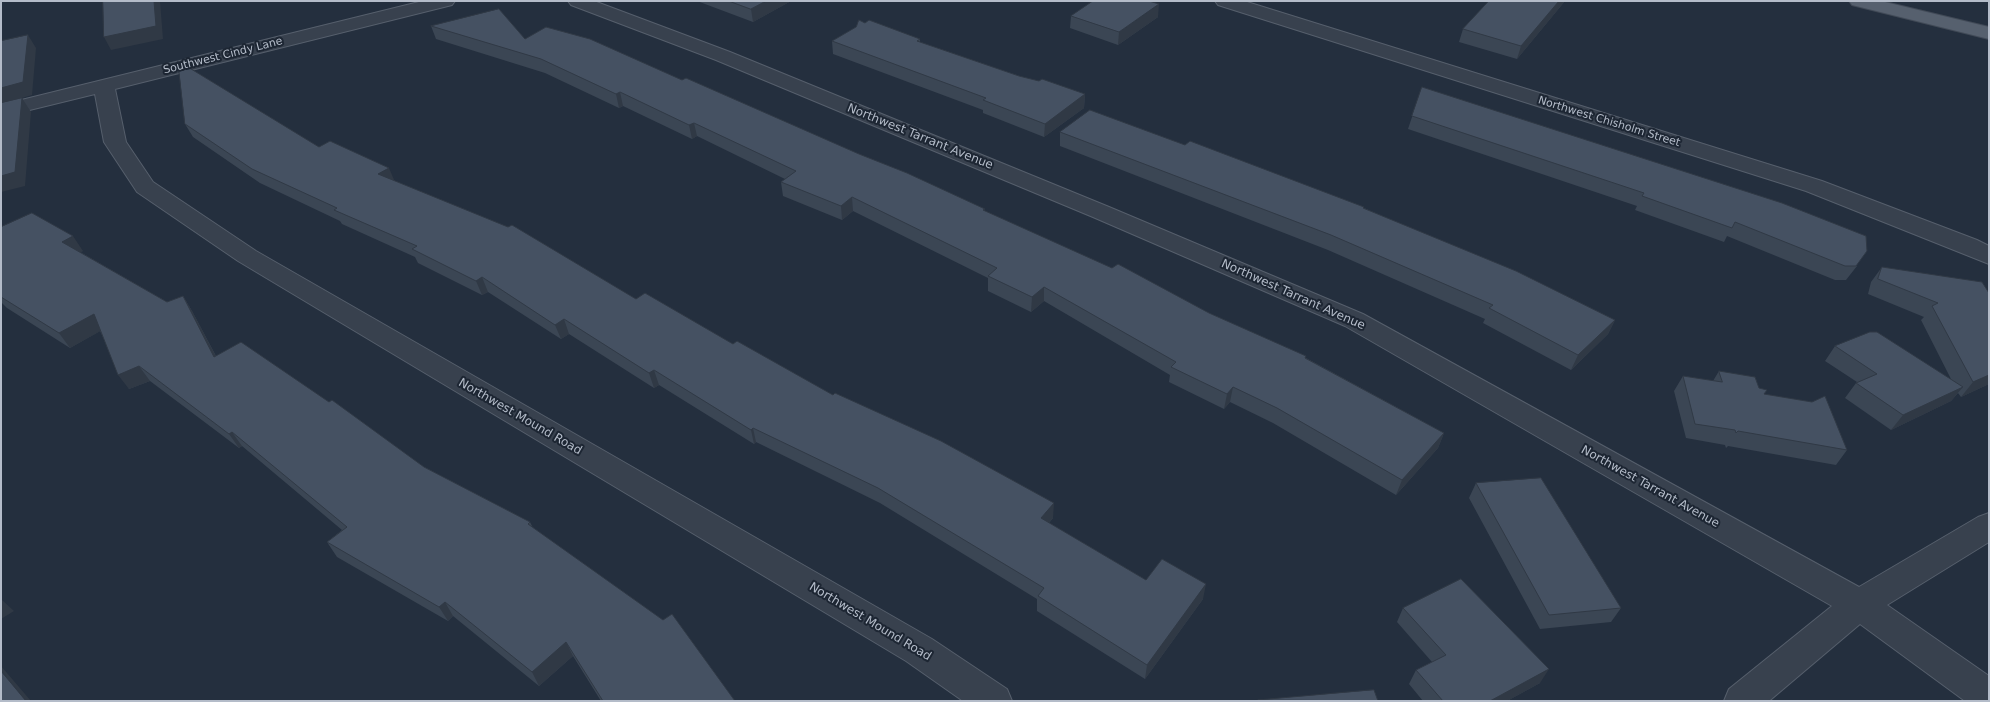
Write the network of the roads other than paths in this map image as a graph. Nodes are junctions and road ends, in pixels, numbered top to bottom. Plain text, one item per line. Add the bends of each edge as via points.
1 (446, 1) edge
2 (577, 1) edge
3 (1224, 1) edge
4 (1858, 1) edge
5 (1989, 33) edge
6 (104, 85) junction
7 (1, 111) edge
8 (1989, 256) edge
9 (1989, 526) edge
10 (1859, 604) junction
11 (1989, 697) edge
12 (994, 701) edge
13 (1742, 701) edge

1 - 6 street, Southwest Cindy Lane
2 - 10 street, Northwest Tarrant Avenue via 722,56 1354,320
3 - 8 street, Northwest Chisholm Street via 1814,186
4 - 5 main road
6 - 7 street, Southwest Cindy Lane
6 - 12 street, Northwest Mound Road via 115,142 145,187 153,193 247,256 919,650
9 - 10 street
10 - 11 street, Northwest Tarrant Avenue
10 - 13 street

